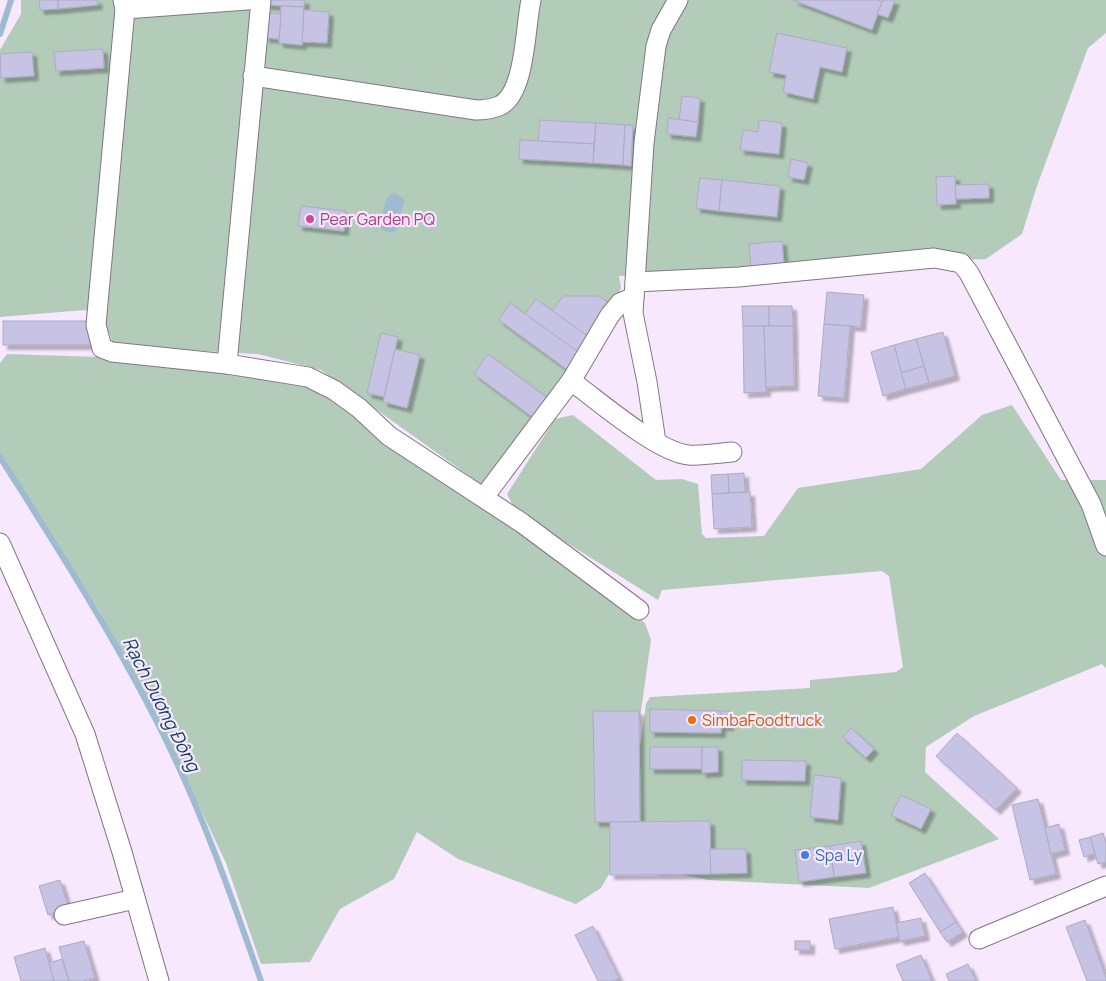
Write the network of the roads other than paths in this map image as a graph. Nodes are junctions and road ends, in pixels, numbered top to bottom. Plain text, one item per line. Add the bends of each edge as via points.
1 (247, 0) edge
2 (261, 0) edge
3 (531, 0) edge
4 (678, 0) edge
5 (124, 4) edge
6 (253, 76) junction
7 (635, 290) junction
8 (227, 364) junction
9 (571, 381) junction
10 (656, 442) junction
11 (732, 452) dead end
12 (484, 497) junction
13 (0, 543) edge
14 (1106, 546) edge
15 (639, 610) dead end
16 (1106, 886) edge
17 (135, 899) junction
18 (64, 915) dead end
19 (978, 939) dead end
20 (158, 981) edge

1 - 5 street
2 - 6 street
3 - 6 street via 520,74 515,89 500,106 476,110
4 - 7 street via 656,46 644,143
5 - 8 street via 96,325 102,348 112,352
6 - 8 street
7 - 9 street via 610,315
7 - 10 street via 633,313
7 - 14 street via 934,258 961,263 1091,504
8 - 12 street via 308,378 334,390 389,436
9 - 10 street
9 - 12 street
10 - 11 street via 689,455
12 - 15 street
13 - 17 street via 84,734
16 - 19 street
17 - 18 street
17 - 20 street

